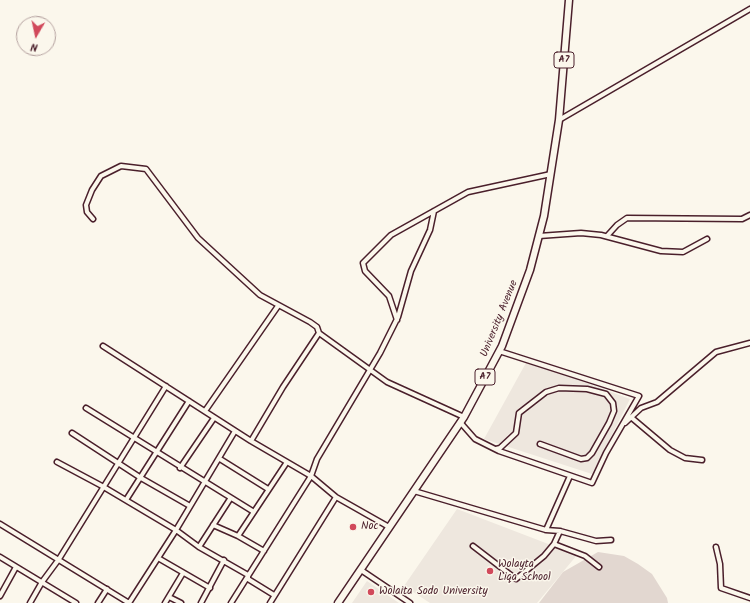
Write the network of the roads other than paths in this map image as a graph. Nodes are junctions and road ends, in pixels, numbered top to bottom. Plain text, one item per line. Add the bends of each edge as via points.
1 (569, 0) edge
2 (750, 9) edge
3 (559, 120) junction
4 (552, 174) junction
5 (434, 211) junction
6 (750, 215) edge
7 (93, 219) dead end
8 (539, 236) junction
9 (607, 236) junction
10 (707, 239) dead end
11 (278, 306) junction
12 (397, 320) junction
13 (319, 333) junction
14 (750, 343) edge
15 (103, 346) dead end
16 (499, 351) junction
17 (370, 370) junction
18 (166, 386) junction
19 (190, 401) junction
20 (86, 408) dead end
21 (205, 411) junction
22 (214, 418) junction
23 (632, 418) junction
24 (462, 420) junction
25 (621, 426) junction
26 (235, 431) junction
27 (72, 433) dead end
28 (133, 438) junction
29 (251, 441) junction
30 (540, 444) dead end
31 (496, 449) junction
32 (157, 452) junction
33 (220, 459) junction
34 (702, 460) dead end
35 (57, 462) dead end
36 (117, 462) junction
37 (287, 462) junction
38 (180, 468) junction
39 (311, 476) junction
40 (570, 476) junction
41 (141, 478) junction
42 (204, 482) junction
43 (102, 486) junction
44 (268, 489) junction
45 (414, 491) junction
46 (336, 497) junction
47 (230, 499) junction
48 (126, 500) junction
49 (190, 506) junction
50 (254, 512) junction
51 (0, 524) edge
52 (213, 525) junction
53 (390, 528) junction
54 (176, 530) junction
55 (546, 530) junction
56 (560, 531) junction
57 (238, 536) junction
58 (611, 540) dead end
59 (554, 544) junction
60 (473, 546) dead end
61 (200, 547) junction
62 (716, 547) dead end
63 (264, 552) junction
64 (0, 557) edge
65 (158, 558) junction
66 (59, 559) junction
67 (224, 560) junction
68 (16, 567) junction
69 (599, 567) dead end
70 (361, 570) junction
71 (183, 573) junction
72 (248, 575) junction
73 (42, 582) junction
74 (210, 588) junction
75 (107, 589) junction
76 (274, 595) junction
77 (0, 596) edge
78 (169, 597) junction
79 (68, 598) junction
80 (750, 598) edge
81 (30, 603) edge
82 (65, 603) edge
83 (76, 603) edge
84 (98, 603) edge
85 (129, 603) edge
86 (165, 603) edge
87 (181, 603) edge
88 (201, 603) edge
89 (231, 603) edge
90 (270, 603) edge
91 (338, 603) edge
92 (410, 603) edge

1 - 3 highway, A7
2 - 3 street
3 - 4 highway, University Avenue / A7
4 - 5 street via 468,192
4 - 8 highway, University Avenue / A7
5 - 12 street via 430,230 411,271
5 - 12 street via 390,235 363,263 365,271 389,296
6 - 9 street via 742,219 627,218 617,224
7 - 11 street via 87,212 86,205 101,176 121,166 146,169 198,238 260,294
8 - 9 street via 581,233
8 - 16 highway, University Avenue / A7 via 530,270
9 - 10 street via 661,251 683,252
11 - 13 street via 310,322 317,327
11 - 21 street
12 - 17 street
13 - 17 street
13 - 29 street
14 - 23 street via 716,352 657,402 641,408
15 - 18 street
16 - 24 highway, University Avenue / A7
16 - 25 street via 639,396
17 - 24 street via 387,382
17 - 39 street via 317,459
18 - 19 street
18 - 28 street
19 - 21 street
19 - 32 street
20 - 28 street
21 - 22 street
22 - 26 street
22 - 38 street
23 - 25 street
23 - 34 street via 670,450 685,458
24 - 31 street via 475,439
24 - 45 highway, University Avenue / A7
25 - 40 street via 592,483
26 - 29 street
26 - 33 street
27 - 36 street
28 - 32 street
28 - 36 street
29 - 37 street
30 - 31 street via 581,459 587,458 609,424 614,412 613,403 606,394 586,389 558,388 546,392 519,413 516,433
31 - 40 street
32 - 38 street
32 - 41 street
33 - 42 street
33 - 44 street
35 - 43 street
36 - 41 street
36 - 43 street
37 - 39 street
37 - 44 street
38 - 42 street
39 - 46 street
39 - 63 street
40 - 55 street
41 - 48 street
41 - 49 street
42 - 47 street
42 - 49 street
43 - 48 street
43 - 66 street
44 - 50 street
45 - 53 highway, University Avenue / A7
45 - 55 street
46 - 53 street
46 - 76 street
47 - 50 street
47 - 52 street
48 - 54 street
49 - 54 street
50 - 57 street
51 - 66 street
52 - 57 street
52 - 61 street
53 - 70 highway, University Avenue / A7
54 - 61 street
54 - 65 street
55 - 56 street
56 - 58 street via 596,541
56 - 59 street
57 - 63 street
59 - 60 street via 516,580
59 - 69 street via 585,556
61 - 67 street
62 - 80 street via 721,588
63 - 72 street
64 - 68 street
65 - 71 street
65 - 85 street
66 - 73 street
66 - 75 street
67 - 72 street
67 - 74 street
68 - 73 street
68 - 77 street
70 - 91 highway, University Avenue / A7
70 - 92 street
71 - 74 street
71 - 78 street
72 - 76 street via 248,579
72 - 89 street
73 - 79 street
73 - 81 street
74 - 88 street
75 - 84 street
75 - 85 street
76 - 90 street
78 - 86 street
78 - 87 street
79 - 82 street
79 - 83 street

